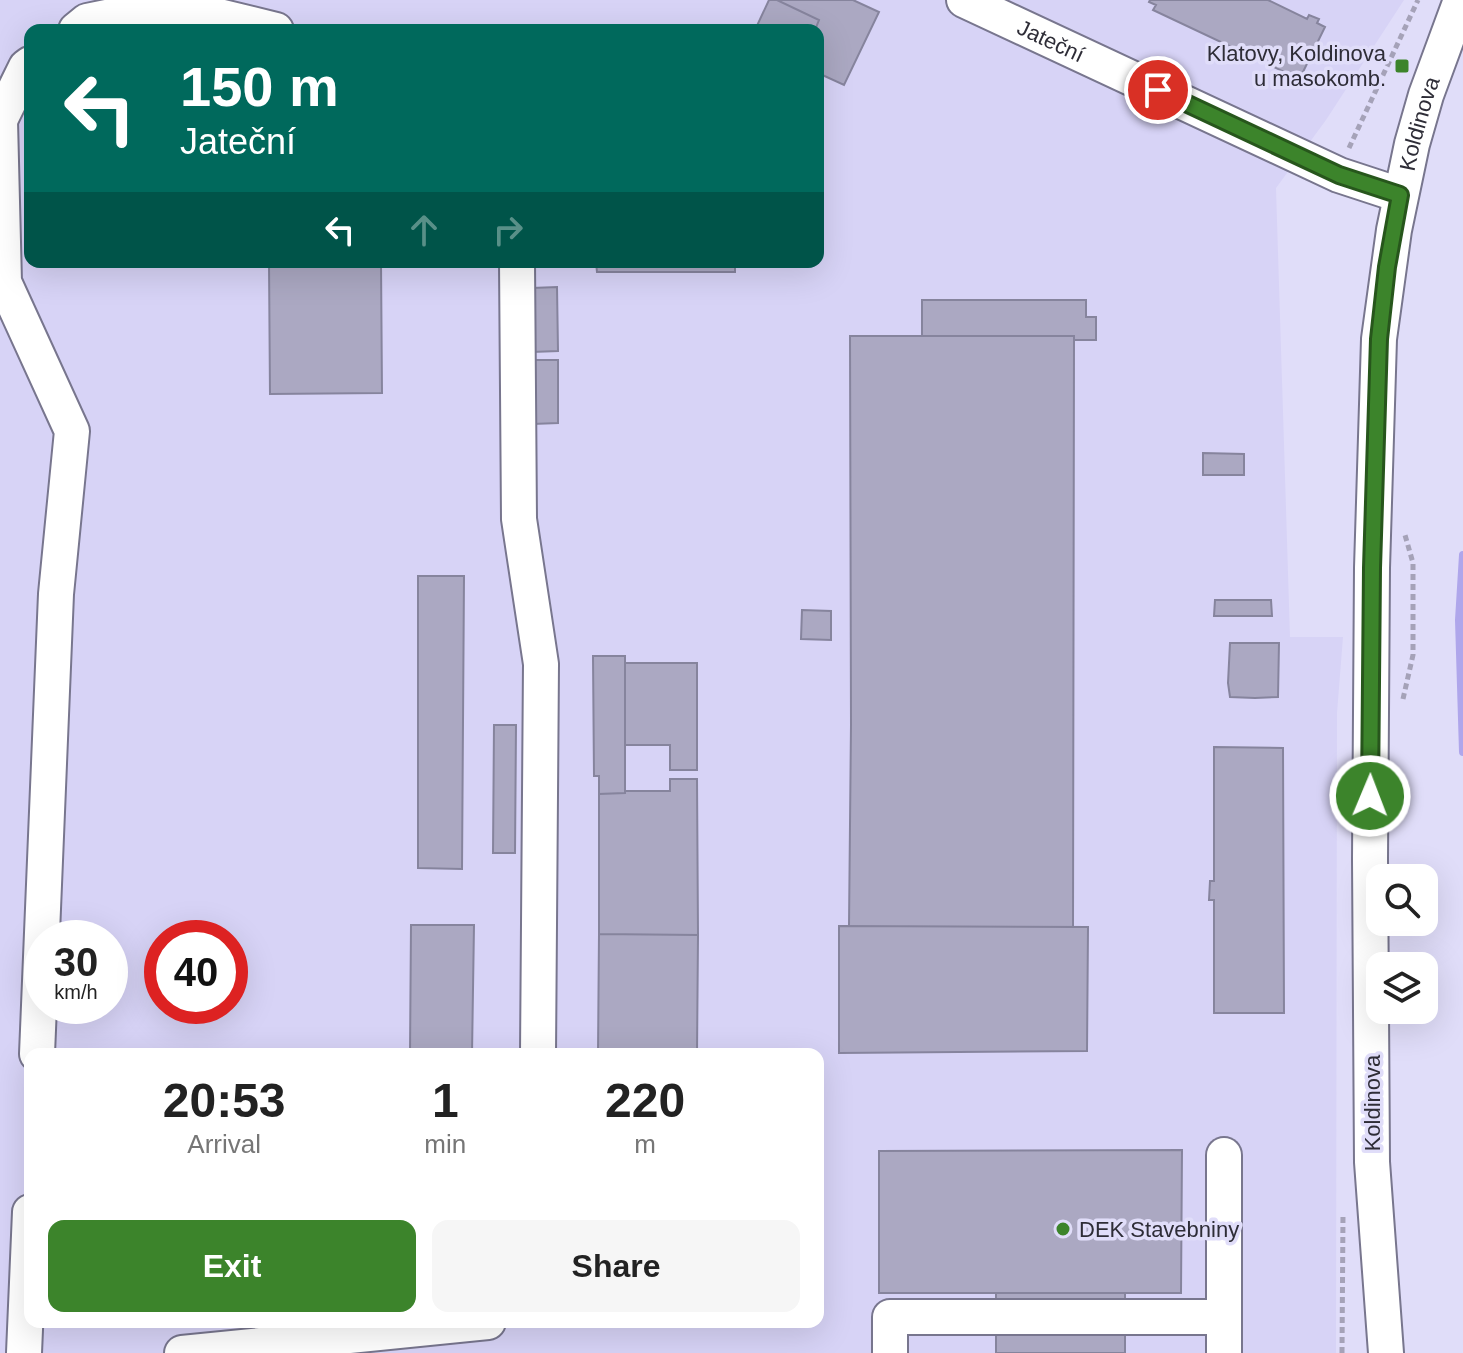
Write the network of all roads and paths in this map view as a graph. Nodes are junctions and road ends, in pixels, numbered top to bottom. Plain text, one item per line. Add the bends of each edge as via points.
1 (964, 0) edge
2 (1461, 0) edge
3 (154, 3) edge
4 (83, 24) edge
5 (251, 24) edge
6 (24, 71) edge
7 (0, 121) edge
8 (1400, 195) junction
9 (517, 268) edge
10 (37, 1048) edge
11 (538, 1048) edge
12 (1224, 1155) dead end
13 (1224, 1317) junction
14 (25, 1328) edge
15 (429, 1328) edge
16 (24, 1353) edge
17 (182, 1353) edge
18 (890, 1353) edge
19 (1224, 1353) edge
20 (1386, 1353) edge

1 - 8 street, Jateční via 1339,175
2 - 8 street, Koldinova via 1426,95
3 - 4 street
3 - 5 street
6 - 7 street
7 - 10 street via 4,282 72,431 56,594
8 - 20 street, Koldinova via 1379,339 1372,581 1372,1162
9 - 11 street via 519,519 541,664
12 - 13 street
13 - 18 street via 890,1317
13 - 19 street
14 - 16 street
15 - 17 street

